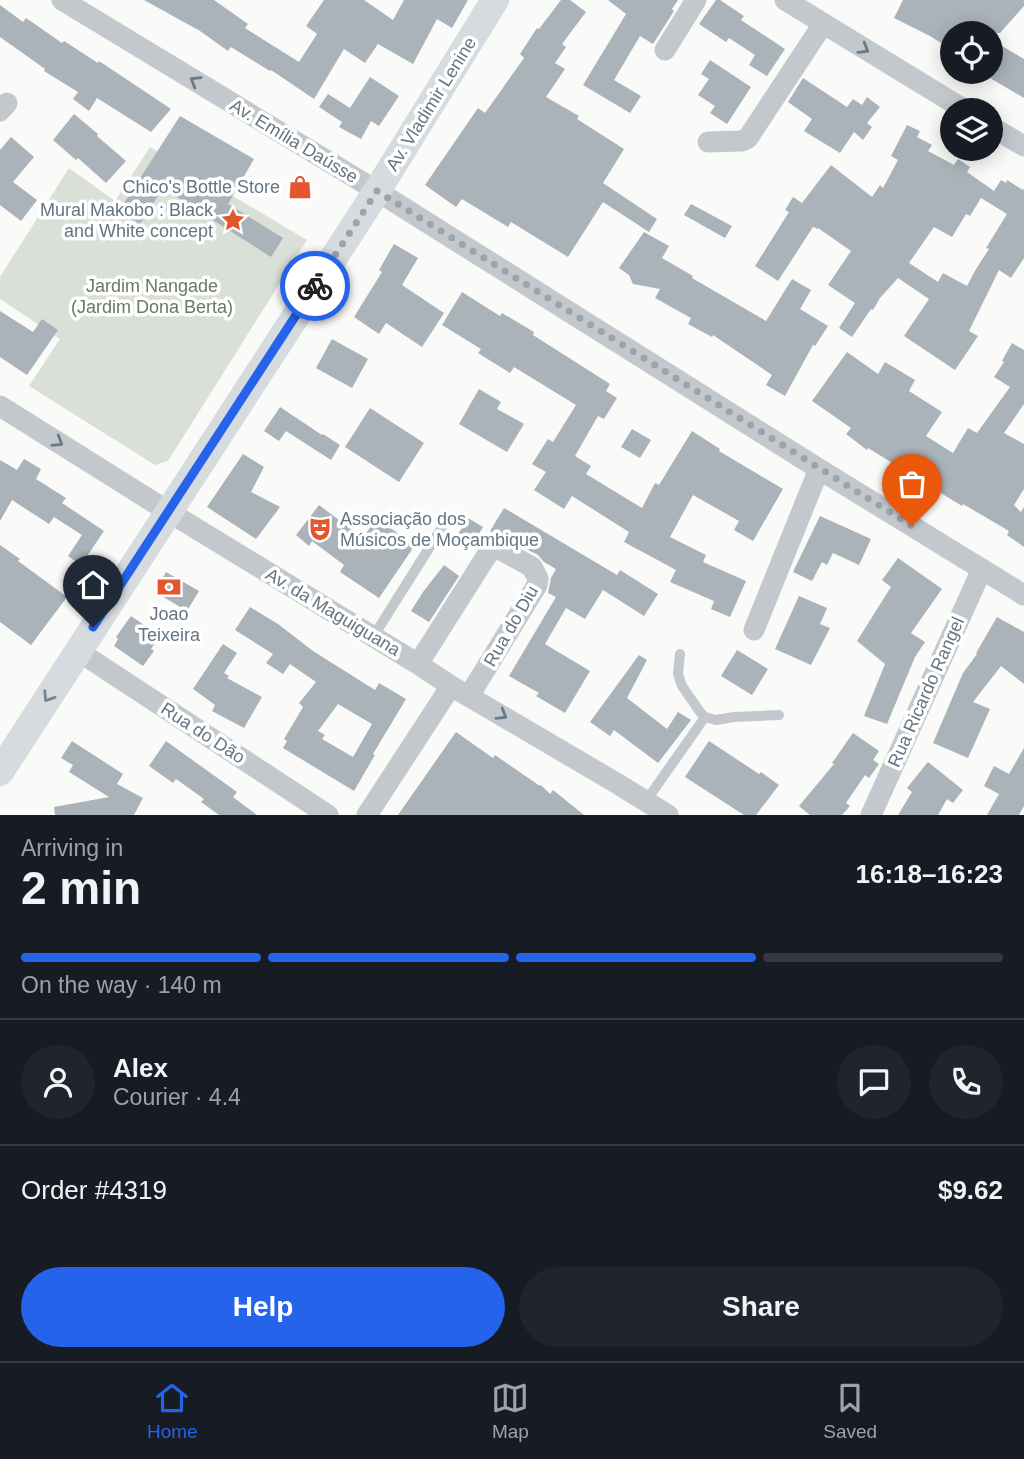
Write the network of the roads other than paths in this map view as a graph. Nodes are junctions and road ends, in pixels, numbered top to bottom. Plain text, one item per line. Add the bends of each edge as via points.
1 (62, 0) edge
2 (495, 0) edge
3 (696, 0) edge
4 (792, 2) edge
5 (82, 6) edge
6 (823, 24) junction
7 (665, 50) dead end
8 (945, 98) edge
9 (1003, 133) edge
10 (708, 142) dead end
11 (1024, 146) edge
12 (377, 191) junction
13 (0, 405) edge
14 (819, 469) junction
15 (169, 512) junction
16 (447, 518) dead end
17 (982, 569) junction
18 (1024, 595) edge
19 (754, 631) dead end
20 (373, 637) junction
21 (78, 651) junction
22 (680, 654) dead end
23 (418, 664) junction
24 (460, 691) junction
25 (779, 715) dead end
26 (705, 718) junction
27 (0, 772) edge
28 (646, 801) junction
29 (327, 815) edge
30 (367, 815) edge
31 (668, 815) edge
32 (871, 815) edge

1 - 5 street, Av. Emília Daússe
2 - 12 main road, Av. Vladimir Lenine
3 - 7 street
4 - 6 street
12 -> 5 street, Av. Emília Daússe
6 -> 8 street
6 - 10 street via 748,138
9 - 11 street
12 - 14 street, Av. Emília Daússe
12 - 15 main road, Av. Vladimir Lenine
13 -> 15 street, Av. da Maguiguana
14 - 17 street, Av. Emília Daússe
14 - 19 street
15 - 20 street, Av. da Maguiguana
15 - 21 main road, Av. Vladimir Lenine
16 - 20 lane
17 - 18 street, Av. Emília Daússe
17 - 32 street, Rua Ricardo Rangel
20 - 23 street, Av. da Maguiguana
21 -> 27 main road, Av. Vladimir Lenine
21 - 29 street, Rua do Dão
22 - 26 lane via 682,686
23 - 24 street, Av. da Maguiguana
23 - 24 street, Rua do Diu via 489,552 501,550 532,567 537,585
24 -> 28 street, Av. da Maguiguana
24 - 30 street, Rua do Diu
25 - 26 lane
26 - 28 lane
28 - 31 street, Av. da Maguiguana

